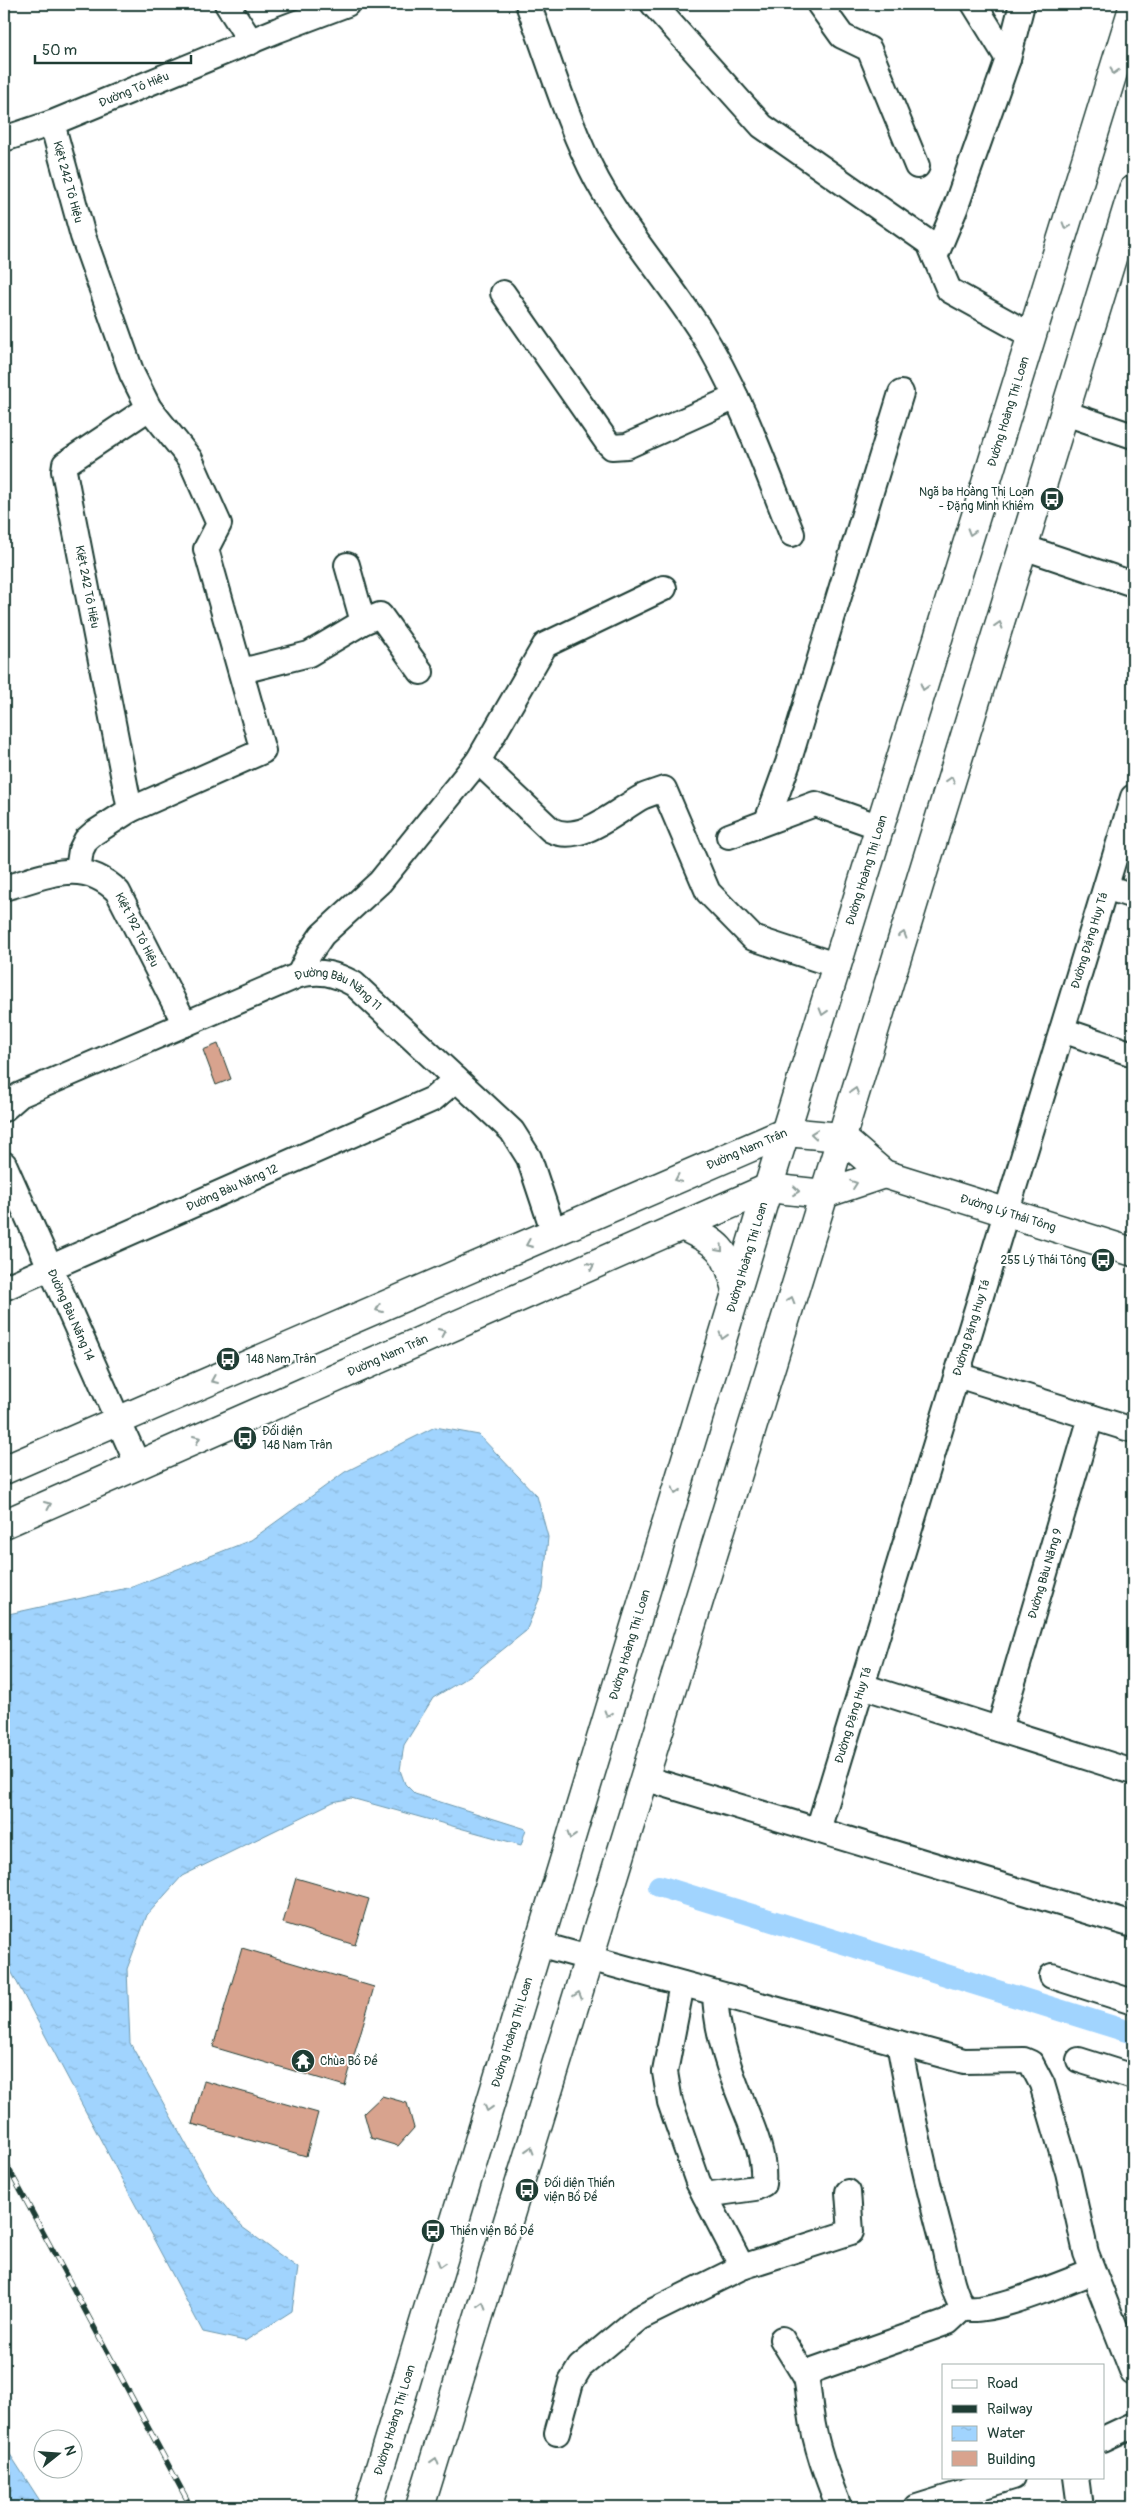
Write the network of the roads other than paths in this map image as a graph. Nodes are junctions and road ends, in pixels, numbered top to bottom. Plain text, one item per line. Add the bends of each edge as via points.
1 (227, 4) edge
2 (347, 4) edge
3 (528, 4) edge
4 (653, 4) edge
5 (819, 4) edge
6 (974, 4) edge
7 (1022, 4) edge
8 (1133, 8) edge
9 (251, 42) junction
10 (1008, 59) junction
11 (52, 123) junction
12 (4, 136) edge
13 (917, 166) dead end
14 (1133, 190) edge
15 (1125, 240) edge
16 (935, 257) junction
17 (503, 293) dead end
18 (1032, 336) junction
19 (901, 393) dead end
20 (736, 397) junction
21 (149, 408) junction
22 (1065, 413) junction
23 (1133, 436) edge
24 (792, 534) dead end
25 (1023, 547) junction
26 (347, 565) dead end
27 (1133, 584) edge
28 (664, 588) dead end
29 (363, 622) junction
30 (242, 671) junction
31 (421, 672) dead end
32 (478, 761) junction
33 (1133, 797) edge
34 (130, 810) junction
35 (767, 822) junction
36 (880, 827) junction
37 (729, 836) dead end
38 (78, 870) junction
39 (1106, 887) junction
40 (4, 888) edge
41 (1133, 896) edge
42 (838, 966) junction
43 (298, 974) junction
44 (185, 1024) junction
45 (1062, 1030) junction
46 (1133, 1054) edge
47 (456, 1079) junction
48 (4, 1109) edge
49 (786, 1132) junction
50 (841, 1137) junction
51 (4, 1164) edge
52 (884, 1174) junction
53 (768, 1188) junction
54 (824, 1194) junction
55 (1006, 1212) junction
56 (682, 1226) junction
57 (554, 1233) junction
58 (1133, 1252) edge
59 (49, 1267) junction
60 (4, 1288) edge
61 (737, 1288) junction
62 (957, 1375) junction
63 (1091, 1417) junction
64 (119, 1421) junction
65 (1133, 1430) edge
66 (138, 1465) junction
67 (4, 1470) edge
68 (4, 1524) edge
69 (862, 1686) junction
70 (999, 1729) junction
71 (1133, 1772) edge
72 (644, 1778) junction
73 (818, 1830) junction
74 (1133, 1925) edge
75 (538, 1944) junction
76 (589, 1958) junction
77 (1052, 1976) dead end
78 (682, 1984) junction
79 (715, 1993) junction
80 (1133, 2002) edge
81 (899, 2043) junction
82 (1079, 2060) dead end
83 (1133, 2077) edge
84 (848, 2192) dead end
85 (705, 2195) junction
86 (742, 2267) junction
87 (1092, 2272) junction
88 (963, 2308) junction
89 (782, 2339) dead end
90 (1133, 2373) edge
91 (806, 2378) junction
92 (1133, 2425) edge
93 (557, 2433) dead end
94 (1104, 2439) edge
95 (1010, 2478) edge
96 (1076, 2478) edge
97 (368, 2507) edge
98 (420, 2507) edge
99 (839, 2507) edge
100 (916, 2507) edge
101 (1080, 2507) edge

1 - 9 street
2 - 9 street, Đường Tô Hiệu
3 - 20 street via 597,180 699,330
4 - 16 street via 762,126 929,243
5 - 13 street via 842,36 869,49
6 - 10 street
7 - 10 street
8 -> 18 main road, Đường Hoàng Thị Loan
9 - 11 street, Đường Tô Hiệu
10 - 16 street
11 - 12 street, Đường Tô Hiệu
11 - 21 street, Kiệt 242 Tô Hiệu via 83,236 118,338
14 - 15 main road
15 - 22 main road
16 - 18 street via 949,290
17 - 20 street via 612,447 627,446
18 -> 36 main road, Đường Hoàng Thị Loan
19 - 35 street
20 - 24 street
21 - 30 street, Kiệt 242 Tô Hiệu via 190,459 219,524 206,548
21 - 34 street, Kiệt 242 Tô Hiệu via 65,464 64,471
22 - 23 street
22 - 25 main road
25 - 27 street
50 -> 25 main road
26 - 29 street
28 - 32 street via 545,644
29 - 30 street via 309,654
29 - 31 street via 380,615
30 - 34 street, Kiệt 242 Tô Hiệu via 263,751
32 - 42 street via 559,834 572,834 597,824 643,796 664,789 708,892 753,938
32 - 43 street via 380,882 322,935
33 - 39 street, Đường Đặng Huy Tá
34 - 38 street, Kiệt 242 Tô Hiệu via 86,840
35 - 36 street via 815,804
35 - 37 street
36 - 42 main road, Đường Hoàng Thị Loan
38 - 40 street
38 - 44 street, Kiệt 192 Tô Hiệu via 107,881 118,892
39 - 41 street
39 - 45 street, Đường Đặng Huy Tá
42 -> 49 main road, Đường Hoàng Thị Loan
43 - 44 street, Đường Bàu Năng 11
43 - 47 street, Đường Bàu Năng 11 via 317,971 338,975 354,984
44 - 48 street, Đường Bàu Năng 11 via 20,1095
45 - 46 street
45 - 55 street, Đường Đặng Huy Tá
47 - 57 street, Đường Bàu Năng 11 via 512,1131 529,1158
47 - 59 street, Đường Bàu Năng 12 via 433,1098
50 -> 49 main road, Đường Nam Trân
49 - 53 main road, Đường Hoàng Thị Loan
49 -> 57 main road, Đường Nam Trân
50 - 52 main road
50 - 54 main road
51 - 59 street, Đường Bàu Năng 14
54 -> 52 main road, Đường Nam Trân
52 - 55 main road, Đường Lý Thái Tông
53 -> 54 main road, Đường Nam Trân
53 - 56 main road, Đường Nam Trân
53 - 61 main road, Đường Hoàng Thị Loan
72 -> 54 main road
55 - 58 main road, Đường Lý Thái Tông
55 - 62 street, Đường Đặng Huy Tá
56 -> 61 main road via 720,1247
66 -> 56 main road, Đường Nam Trân
57 -> 64 main road, Đường Nam Trân
59 - 60 street, Đường Bàu Năng 12
59 - 64 street, Đường Bàu Năng 14
61 -> 75 main road, Đường Hoàng Thị Loan
62 - 63 street
62 - 69 street, Đường Đặng Huy Tá
63 - 65 street
63 - 70 street, Đường Bàu Năng 9
64 - 66 street, Đường Bàu Năng 14
64 - 67 main road, Đường Nam Trân
68 -> 66 main road, Đường Nam Trân
69 - 70 street
69 - 73 street, Đường Đặng Huy Tá
70 - 71 street
72 - 73 street
72 - 76 main road
73 - 74 street
75 - 76 street
75 -> 97 main road, Đường Hoàng Thị Loan
76 - 78 street
98 -> 76 main road
77 - 80 street
78 - 79 street
78 - 85 street via 666,2086 677,2127
79 - 81 street
79 - 85 street via 716,2022 722,2045 757,2142 764,2174 763,2184 755,2188
81 - 87 street via 964,2061 1024,2060 1031,2063 1042,2084 1068,2172
81 - 88 street via 934,2212
82 - 83 street
84 - 86 street via 851,2232
85 - 86 street
86 - 93 street via 639,2318 595,2352 580,2366 571,2382
87 - 88 street via 999,2305 971,2311
87 - 90 street
88 - 91 street via 948,2322 813,2370
89 - 91 street
91 - 99 street via 824,2470
92 - 94 street
95 - 100 street
96 - 101 street

